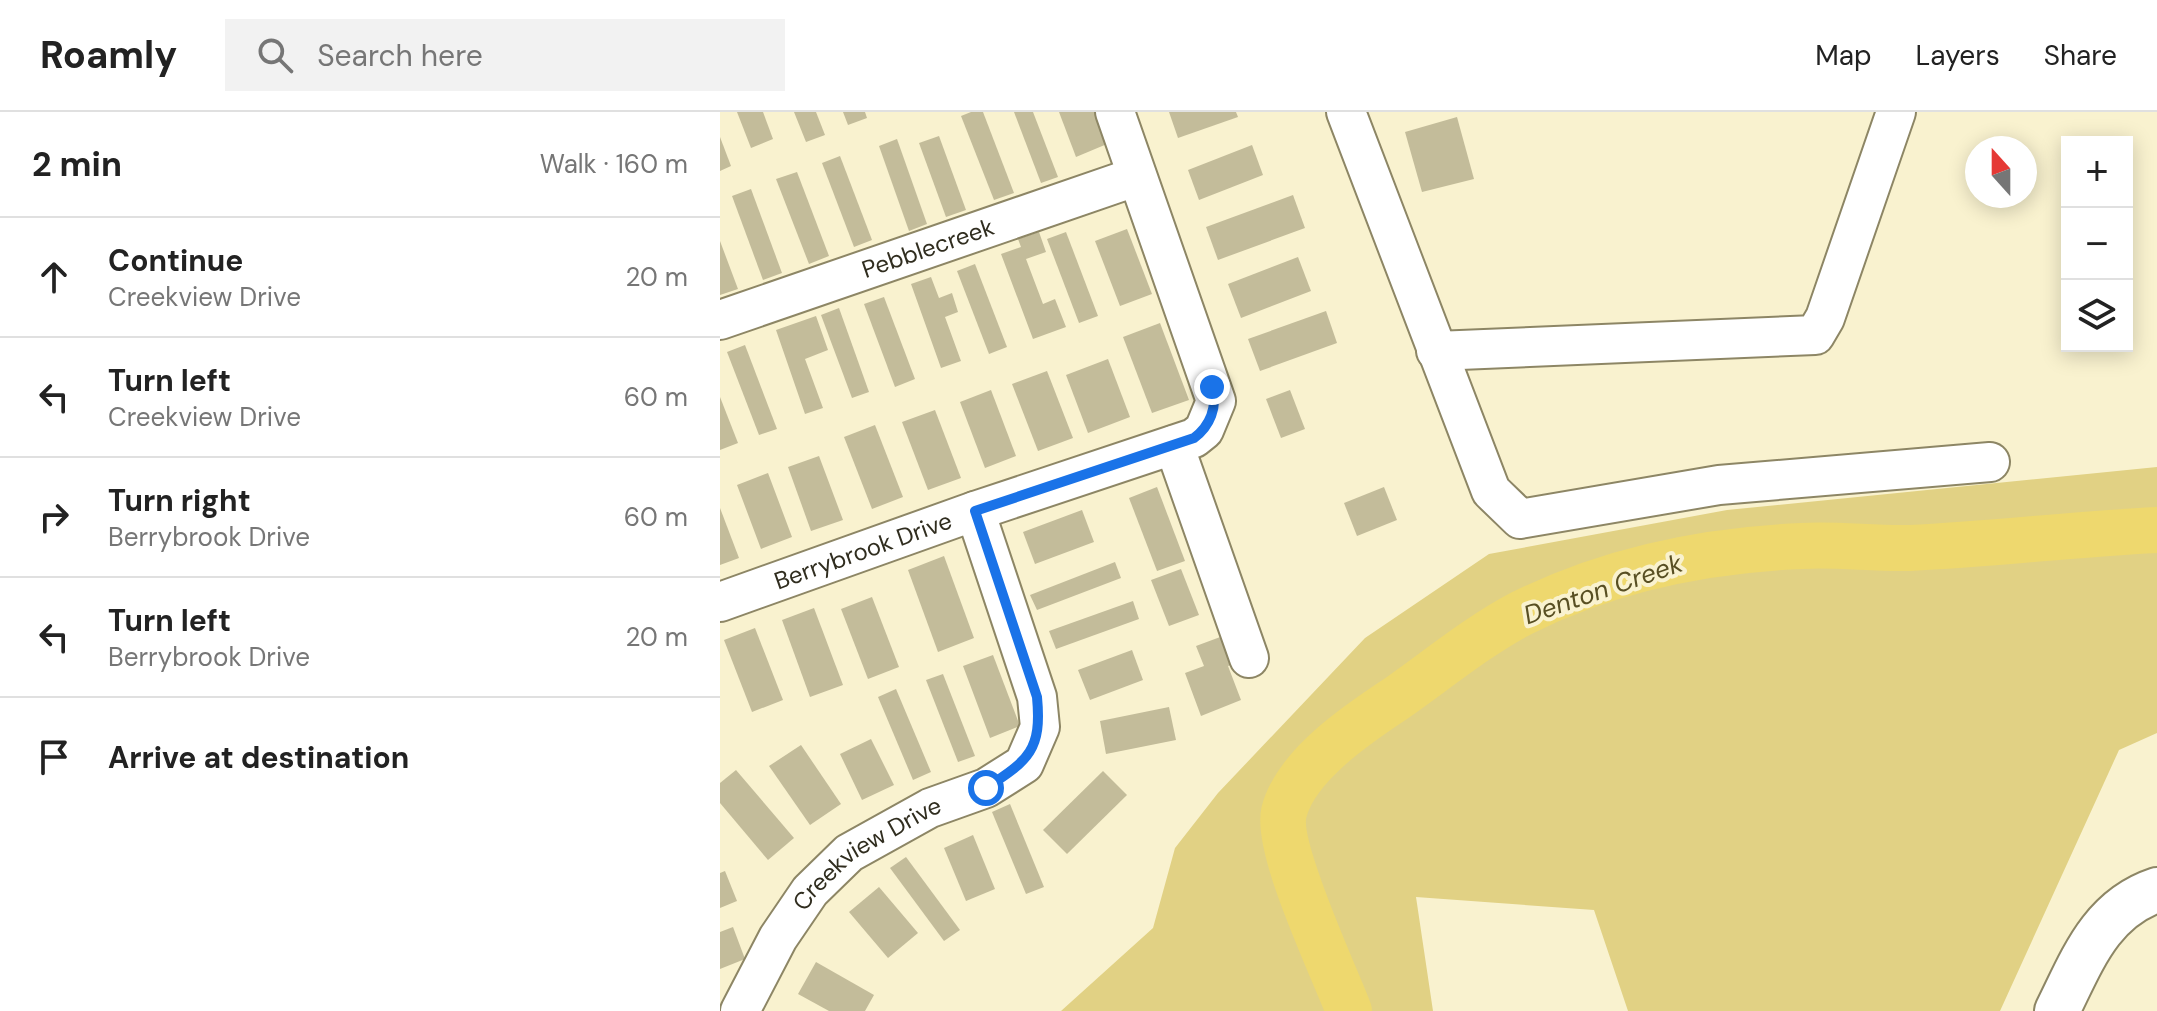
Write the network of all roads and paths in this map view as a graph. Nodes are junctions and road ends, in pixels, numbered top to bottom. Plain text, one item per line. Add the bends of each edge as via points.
1 (1115, 112) edge
2 (1346, 112) edge
3 (1896, 112) edge
4 (1135, 177) junction
5 (720, 320) edge
6 (1436, 351) junction
7 (1174, 445) junction
8 (1990, 462) dead end
9 (975, 511) junction
10 (720, 602) edge
11 (1249, 658) dead end
12 (2157, 890) edge
13 (740, 1011) edge
14 (2057, 1011) edge

1 - 4 street, Berrybrook Drive
2 - 6 street
3 - 6 street via 1815,335
4 - 5 street, Pebblecreek
4 - 7 street, Berrybrook Drive via 1216,401 1204,430
6 - 8 street via 1491,491 1520,519 1719,485
7 - 9 street, Berrybrook Drive
7 - 11 street
9 - 10 street, Berrybrook Drive
9 - 13 street, Creekview Drive via 1037,697 1040,727 1033,749 1024,764 986,788 930,808 849,853 810,891
12 - 14 main road via 2133,898 2101,928

